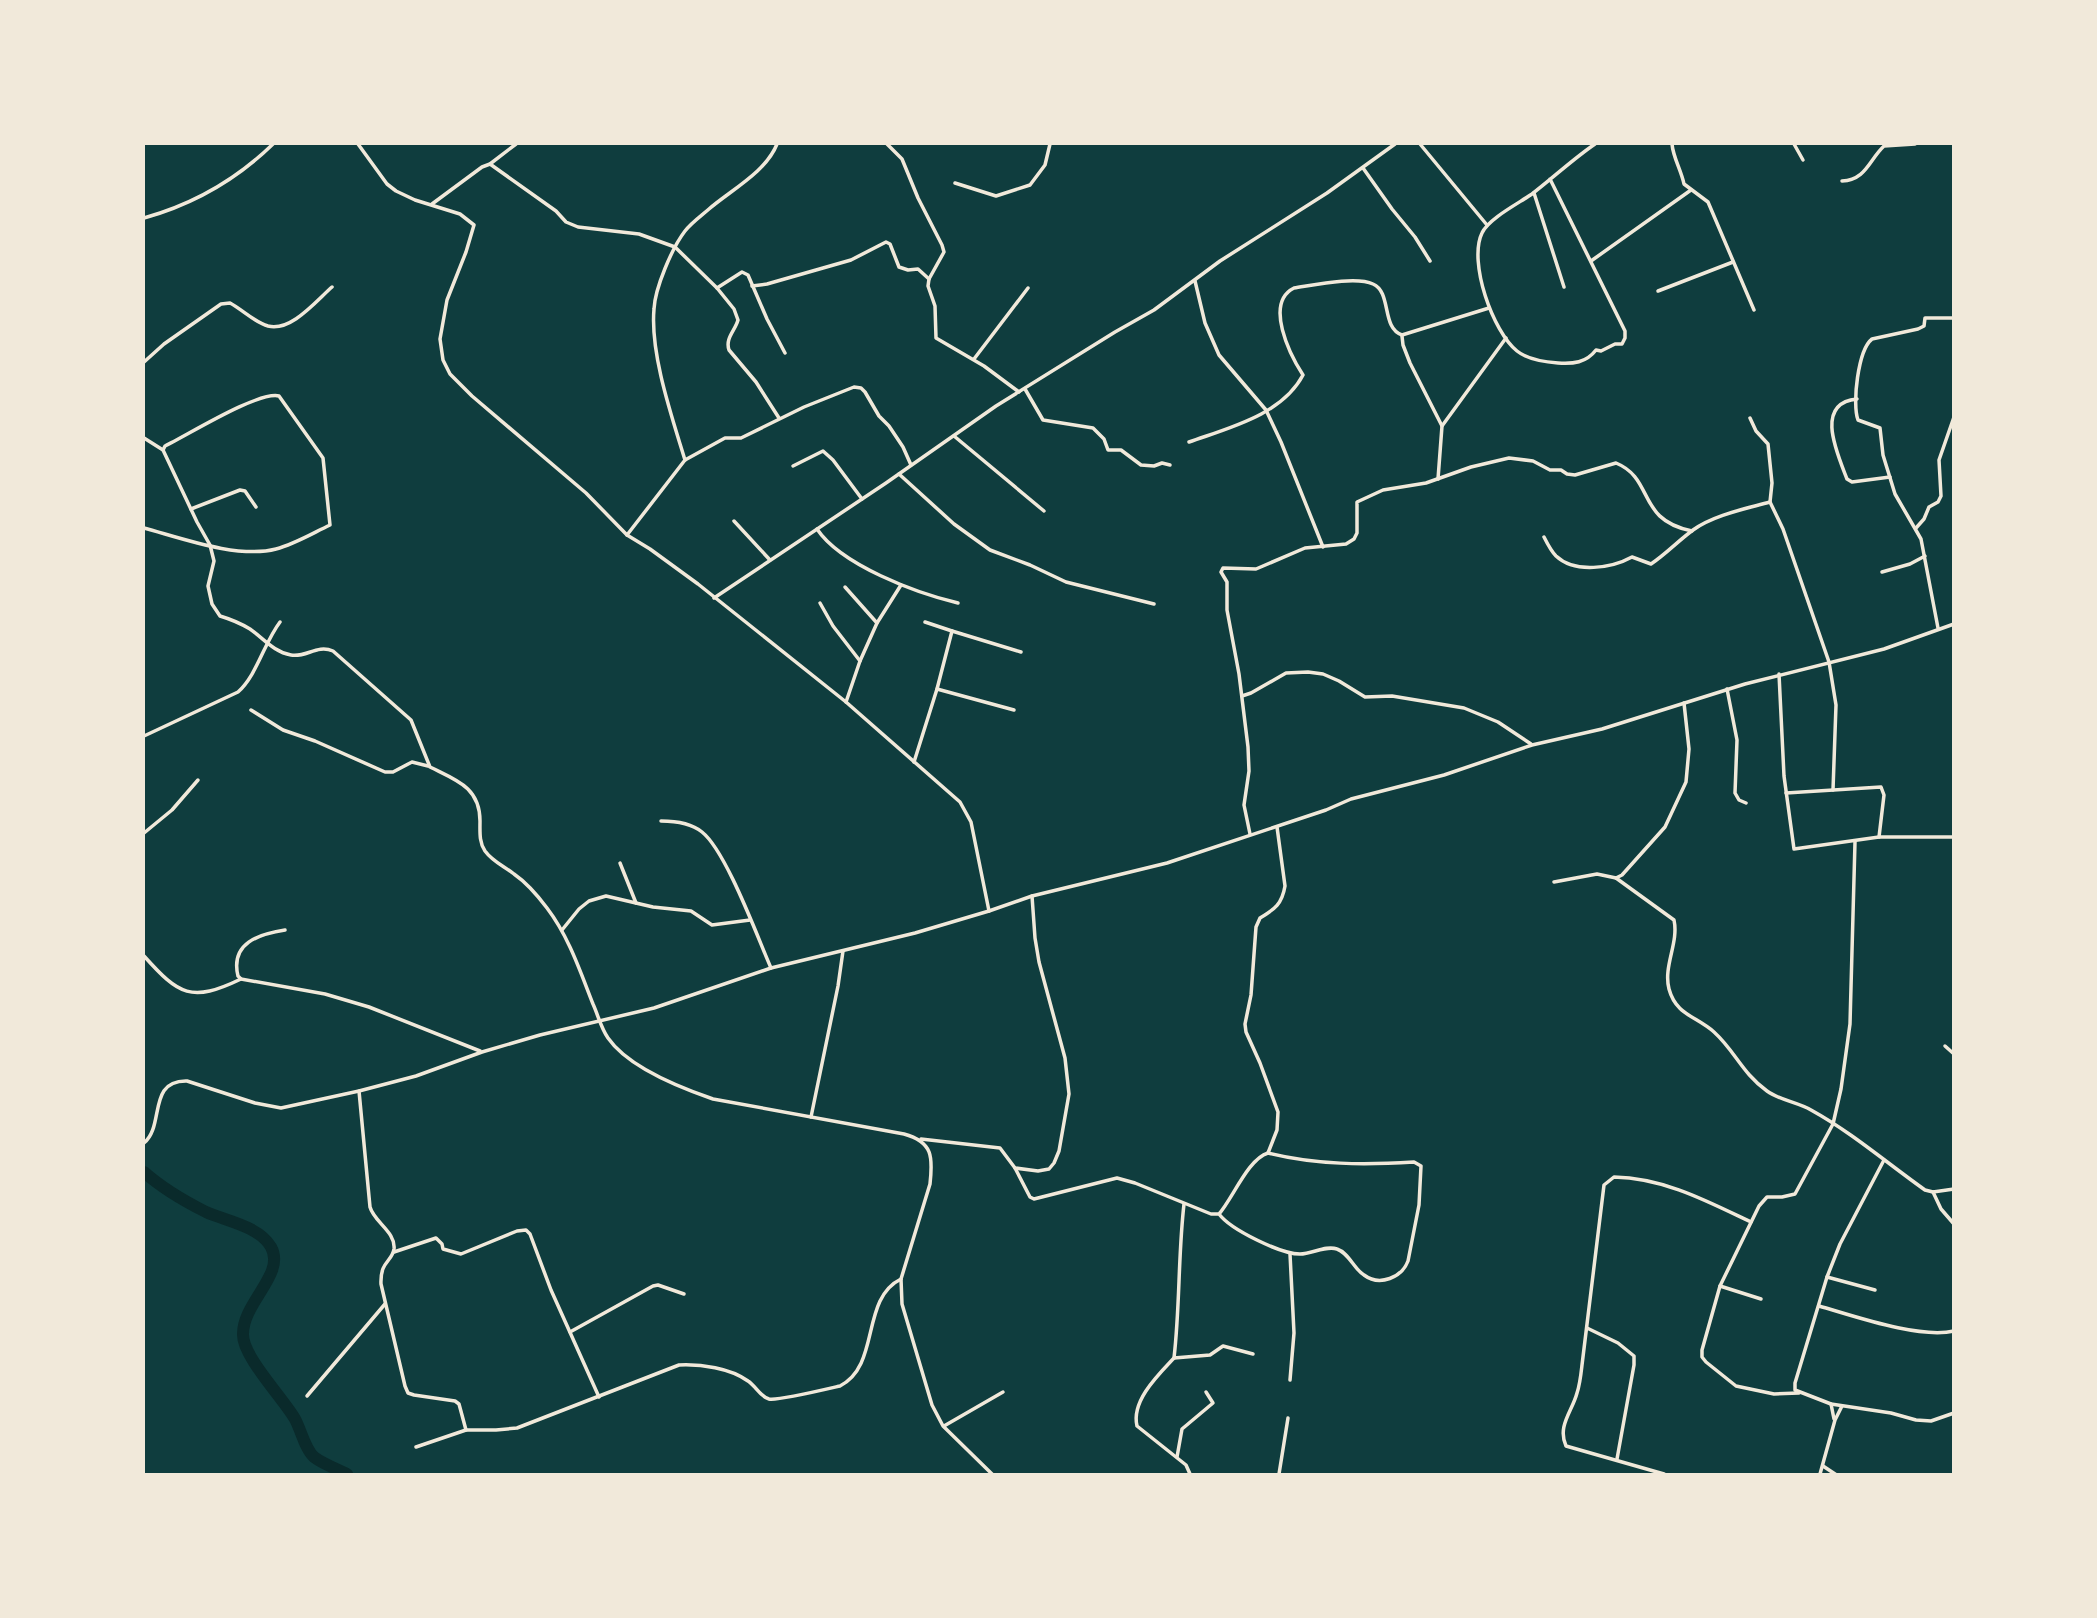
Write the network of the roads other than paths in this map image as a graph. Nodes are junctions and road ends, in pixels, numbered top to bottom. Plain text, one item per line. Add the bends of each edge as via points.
1 (273, 144) edge
2 (358, 144) edge
3 (516, 144) edge
4 (777, 144) edge
5 (887, 144) edge
6 (1050, 144) edge
7 (1395, 144) edge
8 (1420, 144) edge
9 (1595, 144) edge
10 (1672, 144) edge
11 (1794, 144) edge
12 (1915, 144) edge
13 (1803, 160) dead end
14 (490, 164) junction
15 (1363, 168) junction
16 (1550, 179) junction
17 (1842, 181) dead end
18 (955, 183) dead end
19 (1691, 190) junction
20 (1534, 193) junction
21 (432, 204) junction
22 (144, 218) edge
23 (1487, 225) junction
24 (675, 247) junction
25 (1430, 261) dead end
26 (1591, 261) junction
27 (1733, 262) junction
28 (929, 279) junction
29 (1195, 281) junction
30 (752, 286) junction
31 (332, 287) dead end
32 (1564, 287) dead end
33 (718, 288) junction
34 (1028, 288) dead end
35 (1658, 291) dead end
36 (1490, 308) junction
37 (1754, 310) dead end
38 (1954, 318) edge
39 (1402, 335) junction
40 (1506, 338) junction
41 (785, 352) dead end
42 (974, 359) junction
43 (144, 362) edge
44 (1024, 389) junction
45 (1019, 392) junction
46 (1857, 399) junction
47 (1266, 410) junction
48 (1954, 417) edge
49 (779, 418) junction
50 (1749, 418) dead end
51 (1442, 426) junction
52 (954, 436) junction
53 (144, 438) edge
54 (1189, 442) dead end
55 (163, 450) junction
56 (685, 460) junction
57 (911, 465) junction
58 (1170, 465) dead end
59 (793, 466) dead end
60 (899, 474) junction
61 (1890, 477) junction
62 (1438, 479) junction
63 (862, 499) junction
64 (1770, 502) junction
65 (256, 507) dead end
66 (191, 509) junction
67 (1044, 512) dead end
68 (734, 520) dead end
69 (144, 528) edge
70 (1916, 528) junction
71 (817, 529) junction
72 (1692, 531) junction
73 (627, 535) junction
74 (1544, 537) dead end
75 (210, 544) junction
76 (1323, 547) junction
77 (1926, 556) junction
78 (770, 560) junction
79 (1882, 572) dead end
80 (901, 585) junction
81 (845, 587) dead end
82 (714, 598) junction
83 (958, 603) dead end
84 (820, 604) dead end
85 (1154, 604) dead end
86 (280, 622) dead end
87 (925, 622) dead end
88 (877, 623) junction
89 (1954, 624) edge
90 (1938, 628) junction
91 (952, 631) junction
92 (267, 641) junction
93 (1021, 652) dead end
94 (860, 661) junction
95 (1829, 662) junction
96 (1779, 674) junction
97 (937, 689) junction
98 (1727, 689) junction
99 (1242, 696) junction
100 (846, 702) junction
101 (1684, 702) junction
102 (251, 710) dead end
103 (1014, 710) dead end
104 (144, 736) edge
105 (1532, 745) junction
106 (914, 762) junction
107 (430, 767) junction
108 (198, 780) dead end
109 (1833, 790) junction
110 (1786, 793) junction
111 (1746, 803) dead end
112 (661, 821) dead end
113 (1277, 827) junction
114 (144, 833) edge
115 (1250, 834) junction
116 (1878, 837) junction
117 (1954, 837) edge
118 (1855, 842) junction
119 (620, 863) dead end
120 (1616, 878) junction
121 (1555, 882) dead end
122 (1032, 896) junction
123 (636, 903) junction
124 (989, 911) junction
125 (750, 920) junction
126 (285, 930) dead end
127 (562, 930) junction
128 (843, 950) junction
129 (144, 956) edge
130 (771, 968) junction
131 (241, 979) junction
132 (600, 1021) junction
133 (1945, 1046) dead end
134 (482, 1052) junction
135 (1954, 1054) edge
136 (359, 1091) junction
137 (811, 1117) junction
138 (1833, 1124) junction
139 (920, 1139) junction
140 (144, 1143) edge
141 (1268, 1153) junction
142 (1884, 1160) junction
143 (1015, 1168) junction
144 (1954, 1189) edge
145 (1933, 1192) junction
146 (1184, 1204) junction
147 (1219, 1214) junction
148 (1751, 1222) junction
149 (1954, 1224) edge
150 (393, 1252) junction
151 (1290, 1254) junction
152 (1827, 1276) junction
153 (901, 1279) junction
154 (1720, 1286) junction
155 (1875, 1290) dead end
156 (684, 1294) dead end
157 (1760, 1299) dead end
158 (385, 1304) junction
159 (1818, 1306) junction
160 (1587, 1328) junction
161 (1954, 1331) edge
162 (569, 1332) junction
163 (1253, 1354) dead end
164 (1174, 1358) junction
165 (1290, 1380) dead end
166 (1003, 1392) dead end
167 (1206, 1392) dead end
168 (1799, 1393) junction
169 (307, 1396) dead end
170 (599, 1397) junction
171 (1831, 1404) junction
172 (1842, 1406) junction
173 (1954, 1413) edge
174 (1288, 1418) dead end
175 (1835, 1420) junction
176 (943, 1426) junction
177 (466, 1430) junction
178 (416, 1447) dead end
179 (1177, 1458) junction
180 (1617, 1459) junction
181 (1823, 1466) junction
182 (1652, 1472) edge
183 (1832, 1474) edge
184 (992, 1475) edge
185 (1190, 1475) edge
186 (1279, 1475) edge
187 (1664, 1475) edge
188 (1820, 1475) edge

1 - 22 street via 221,186
2 - 21 street via 387,184 405,196
3 - 14 street
4 - 24 street via 760,169 685,230
5 - 28 street via 902,159 942,245 944,252
6 - 18 street via 1045,165 1030,186 996,196
7 - 15 street
8 - 23 street
9 - 16 street
10 - 19 street via 1684,184
11 - 13 street
12 - 17 street via 1884,146 1863,174
14 - 21 street
14 - 24 street via 566,222 639,234
15 - 25 street
15 - 29 street
16 - 20 street
16 - 26 street
19 - 26 street
19 - 27 street via 1708,202
20 - 23 street
20 - 32 street
21 - 73 street via 460,214 474,225 443,316 440,349 447,369
23 - 36 street via 1478,245 1478,264
24 - 33 street
24 - 56 street via 653,313 660,372
26 - 40 street via 1625,331 1622,344 1596,350 1572,365 1532,359 1515,350
27 - 35 street
27 - 37 street
28 - 30 street via 918,269 899,267 886,242 840,264
28 - 42 street via 936,338
29 - 44 street
29 - 47 street via 1219,355
30 - 33 street via 742,272
30 - 41 street
31 - 43 street via 281,327 255,320 230,303 221,304
33 - 49 street via 737,315 729,350
34 - 42 street
36 - 39 street
36 - 40 street
38 - 46 street via 1925,318 1918,329 1867,343 1860,362
39 - 47 street via 1392,326 1381,290 1371,283 1287,291 1281,302 1283,334 1303,375 1295,388
39 - 51 street via 1410,363
40 - 51 street
42 - 45 street
44 - 45 street
44 - 58 street via 1043,420 1093,429 1108,450 1121,450 1140,465
45 - 52 street
46 - 61 street via 1858,421 1880,428
46 - 61 street via 1838,406 1830,423 1847,479
47 - 54 street
47 - 76 street
48 - 70 street via 1939,460 1941,496
49 - 56 street via 741,438 725,438
49 - 57 street via 859,387
50 - 64 street via 1768,444
51 - 62 street
52 - 57 street
52 - 67 street
53 - 55 street
55 - 66 street
55 - 75 street via 240,407 275,395 282,398 323,458 330,524 269,550
56 - 73 street
57 - 60 street
59 - 63 street via 823,451
60 - 63 street
60 - 85 street via 990,550 1055,579
61 - 70 street
62 - 72 street via 1509,458 1575,475 1616,463 1634,475 1659,517
62 - 76 street via 1358,499 1354,539
63 - 71 street
64 - 72 street
64 - 95 street
65 - 66 street via 240,490
66 - 75 street
68 - 78 street
69 - 75 street
70 - 77 street
71 - 78 street
71 - 80 street via 842,553
72 - 74 street via 1651,564 1632,557 1602,568 1562,560
73 - 82 street
75 - 92 street via 214,561 208,586 216,612
76 - 99 street via 1305,548 1256,569 1223,568
77 - 79 street
77 - 90 street
78 - 82 street
80 - 83 street
80 - 88 street
81 - 88 street
82 - 100 street
84 - 94 street
86 - 92 street
87 - 91 street
88 - 94 street
89 - 90 street
90 - 95 street via 1884,649
91 - 93 street
91 - 97 street
92 - 104 street via 249,681 238,692
92 - 107 street via 289,655 321,648 333,651 411,720
94 - 100 street
95 - 96 street
95 - 109 street via 1836,705
96 - 98 street
96 - 110 street
97 - 103 street
97 - 106 street
98 - 101 street
98 - 111 street via 1737,740 1735,793
99 - 105 street via 1286,673 1323,674 1365,697 1392,696 1464,708 1498,722
99 - 115 street via 1249,771 1244,805
100 - 106 street
101 - 105 street via 1602,729
101 - 120 street via 1689,741 1686,782 1665,827 1628,871
102 - 107 street via 283,730 385,772 412,762
105 - 113 street via 1444,775 1351,799
106 - 124 street via 967,811
107 - 127 street via 476,797 480,839 486,852 524,882
108 - 114 street
109 - 110 street
109 - 116 street via 1883,788
110 - 118 street via 1794,849
112 - 125 street via 700,830 710,840
113 - 115 street
113 - 141 street via 1285,886 1280,904 1260,918 1256,927 1245,1024 1278,1112
115 - 122 street via 1167,863
116 - 117 street
116 - 118 street
118 - 138 street via 1850,1024
119 - 123 street
120 - 121 street via 1597,874
120 - 138 street via 1674,920 1668,979 1678,1009 1711,1029 1745,1073 1769,1093
122 - 124 street
122 - 143 street via 1039,962 1065,1058 1069,1094 1054,1163 1038,1171
123 - 125 street via 695,912 712,925
123 - 127 street via 600,897 579,908
124 - 128 street
125 - 130 street
126 - 131 street via 248,942 236,965
127 - 132 street
128 - 130 street
128 - 137 street
129 - 131 street via 166,980 194,994
130 - 132 street via 654,1008
131 - 134 street via 369,1007
132 - 134 street
132 - 137 street via 608,1039 625,1056 684,1089 713,1099
133 - 135 street
134 - 136 street
136 - 140 street via 281,1108 178,1081 165,1091 152,1135
136 - 150 street via 370,1207 390,1234
137 - 139 street
138 - 142 street
138 - 148 street via 1799,1189 1791,1196 1763,1200
139 - 143 street via 1000,1148
139 - 153 street via 930,1157 930,1184
141 - 147 street via 1256,1160
141 - 151 street via 1316,1163 1414,1161 1422,1170 1408,1261 1396,1277 1363,1275 1334,1248
142 - 145 street
142 - 152 street
143 - 146 street via 1034,1199 1117,1178
144 - 145 street
145 - 149 street
146 - 147 street
146 - 164 street
147 - 151 street
148 - 154 street
148 - 160 street via 1675,1188 1639,1178 1609,1179 1601,1199
150 - 158 street via 382,1267
150 - 162 street via 436,1238 443,1249 461,1254 526,1230
151 - 165 street via 1294,1333
152 - 155 street
152 - 159 street
153 - 170 street via 884,1295 860,1368 840,1387 772,1399 730,1372 693,1364 659,1372
153 - 176 street via 902,1304 923,1380
154 - 157 street
154 - 168 street via 1702,1357 1736,1386 1774,1394
156 - 162 street via 653,1286
158 - 169 street
158 - 177 street via 408,1393 455,1401
159 - 161 street via 1904,1328
159 - 168 street via 1794,1382
160 - 180 street via 1634,1356
160 - 180 street via 1577,1393 1562,1437 1566,1446
162 - 170 street
163 - 164 street via 1223,1346 1205,1356
164 - 179 street via 1154,1380 1136,1418 1143,1432
166 - 176 street
167 - 179 street via 1213,1403 1182,1429
168 - 171 street
170 - 177 street via 517,1428
171 - 172 street
171 - 175 street
172 - 173 street via 1931,1421
172 - 175 street
174 - 186 street
175 - 181 street
176 - 184 street
177 - 178 street
179 - 185 street
180 - 182 street
181 - 183 street
181 - 188 street
182 - 187 street

